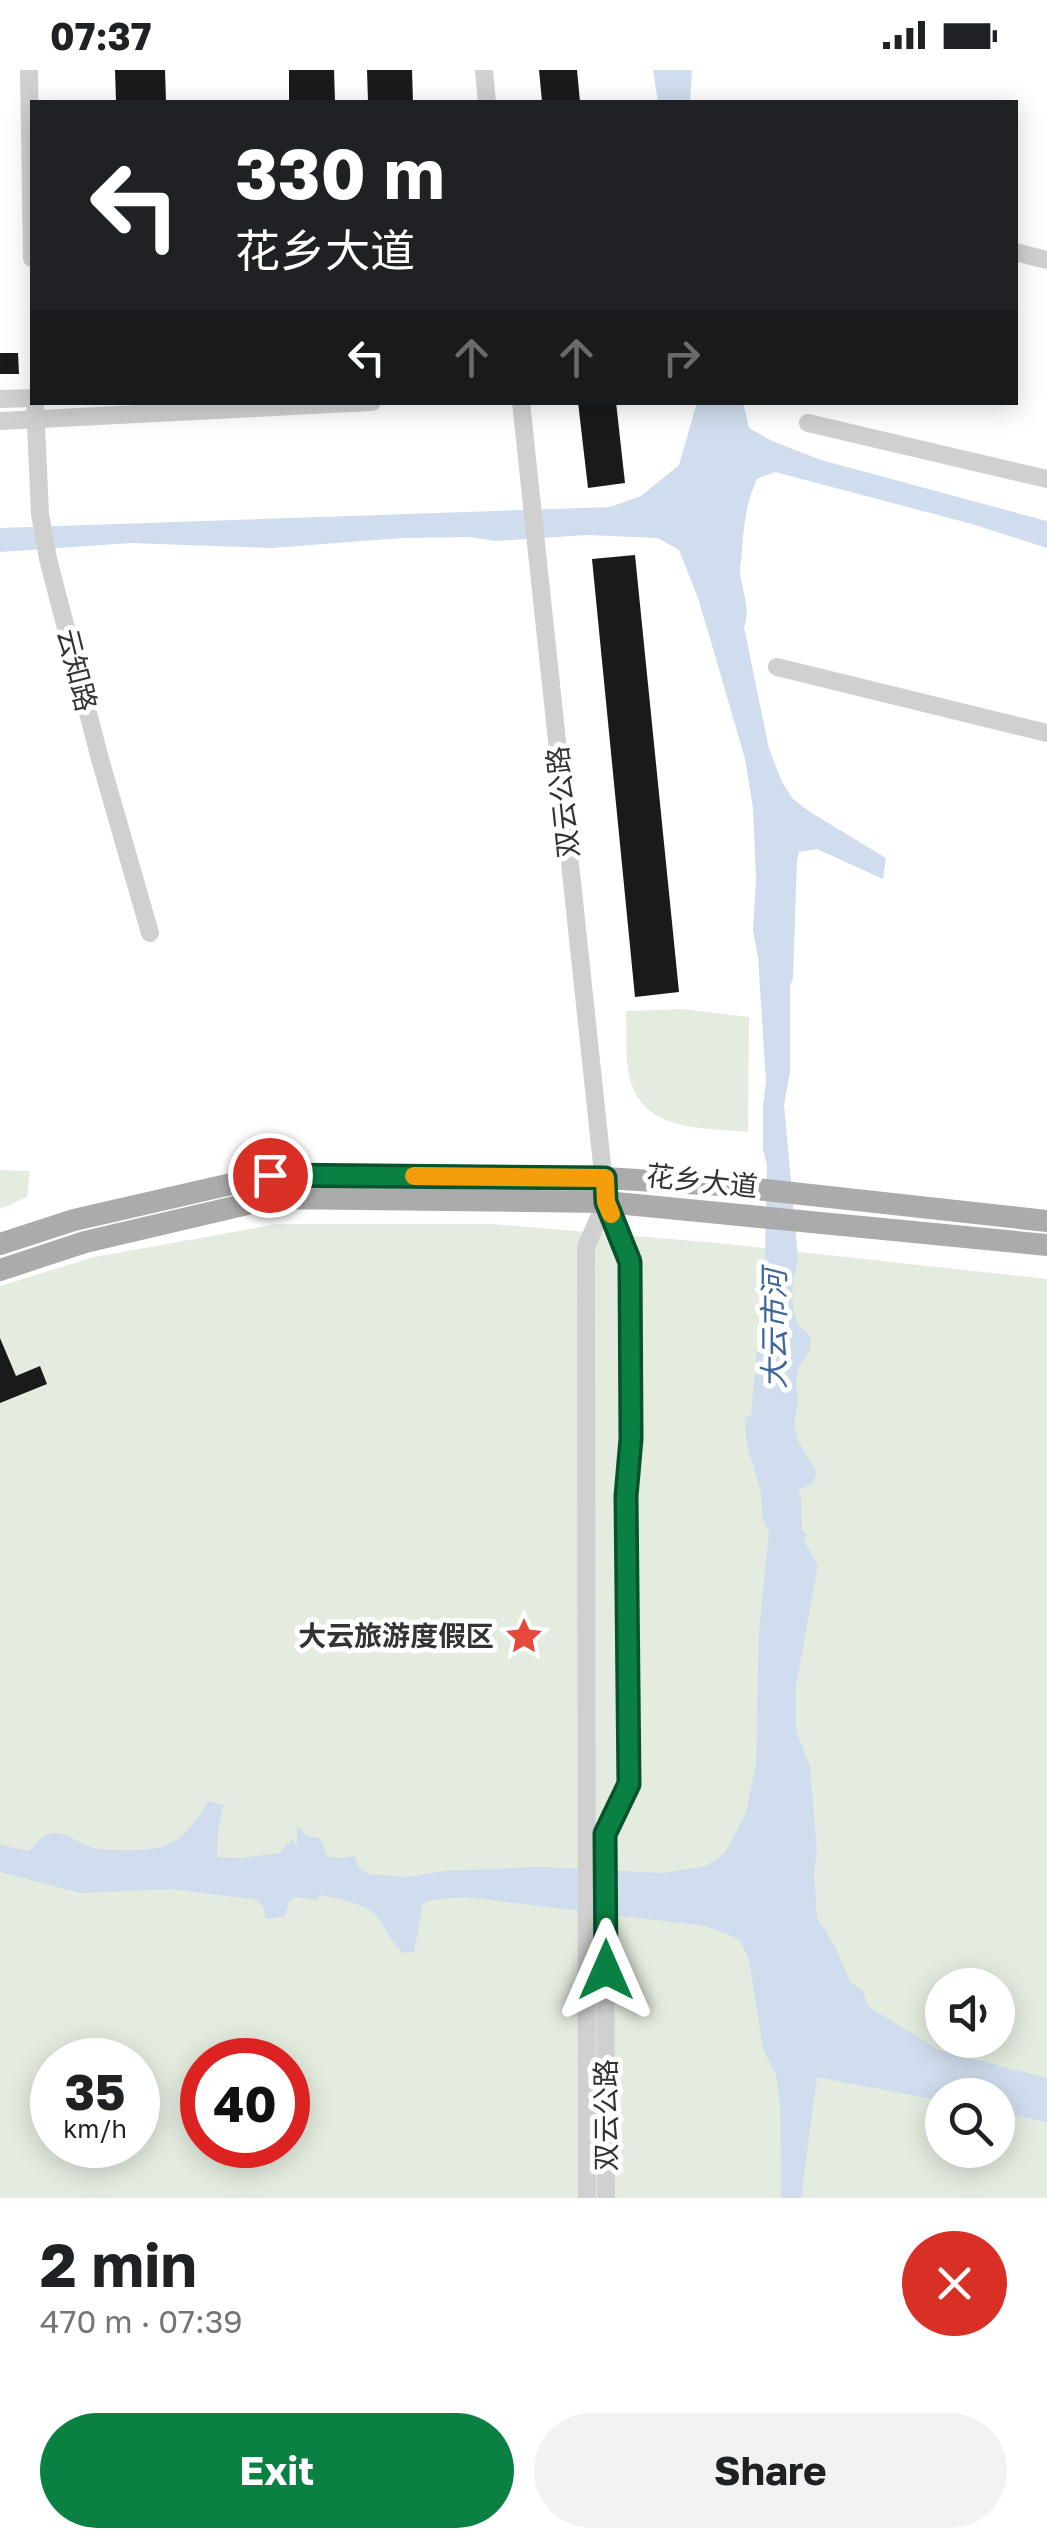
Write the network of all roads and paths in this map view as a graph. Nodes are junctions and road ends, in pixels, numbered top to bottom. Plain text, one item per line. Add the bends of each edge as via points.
1 (29, 70) edge
2 (484, 70) edge
3 (487, 100) edge
4 (30, 133) edge
5 (1018, 253) edge
6 (1047, 260) edge
7 (0, 399) edge
8 (119, 405) edge
9 (521, 405) edge
10 (35, 406) edge
11 (0, 421) edge
12 (808, 423) dead end
13 (1047, 479) edge
14 (777, 667) dead end
15 (1047, 733) edge
16 (150, 933) dead end
17 (606, 1190) junction
18 (1047, 1221) edge
19 (0, 1244) edge
20 (1047, 1246) edge
21 (0, 1270) edge
22 (596, 1862) junction
23 (596, 1932) junction
24 (588, 2198) edge
25 (606, 2198) edge

1 - 4 street
2 - 3 street
5 - 6 street
7 - 10 street
8 - 10 street
9 - 17 street, 双云公路
10 - 11 street
10 - 16 street, 云知路 via 48,559
12 - 13 street
14 - 15 street
17 - 18 main road, 花乡大道 via 755,1188
17 - 19 main road, 花乡大道 via 270,1175
17 - 20 main road, 花乡大道 via 753,1217
17 - 21 main road, 花乡大道 via 273,1198 85,1242
17 - 22 street, 双云公路 via 586,1247
17 - 22 street, 双云公路 via 630,1262 629,1784
22 - 23 street, 双云公路
23 - 24 street, 双云公路
23 - 25 street, 双云公路

